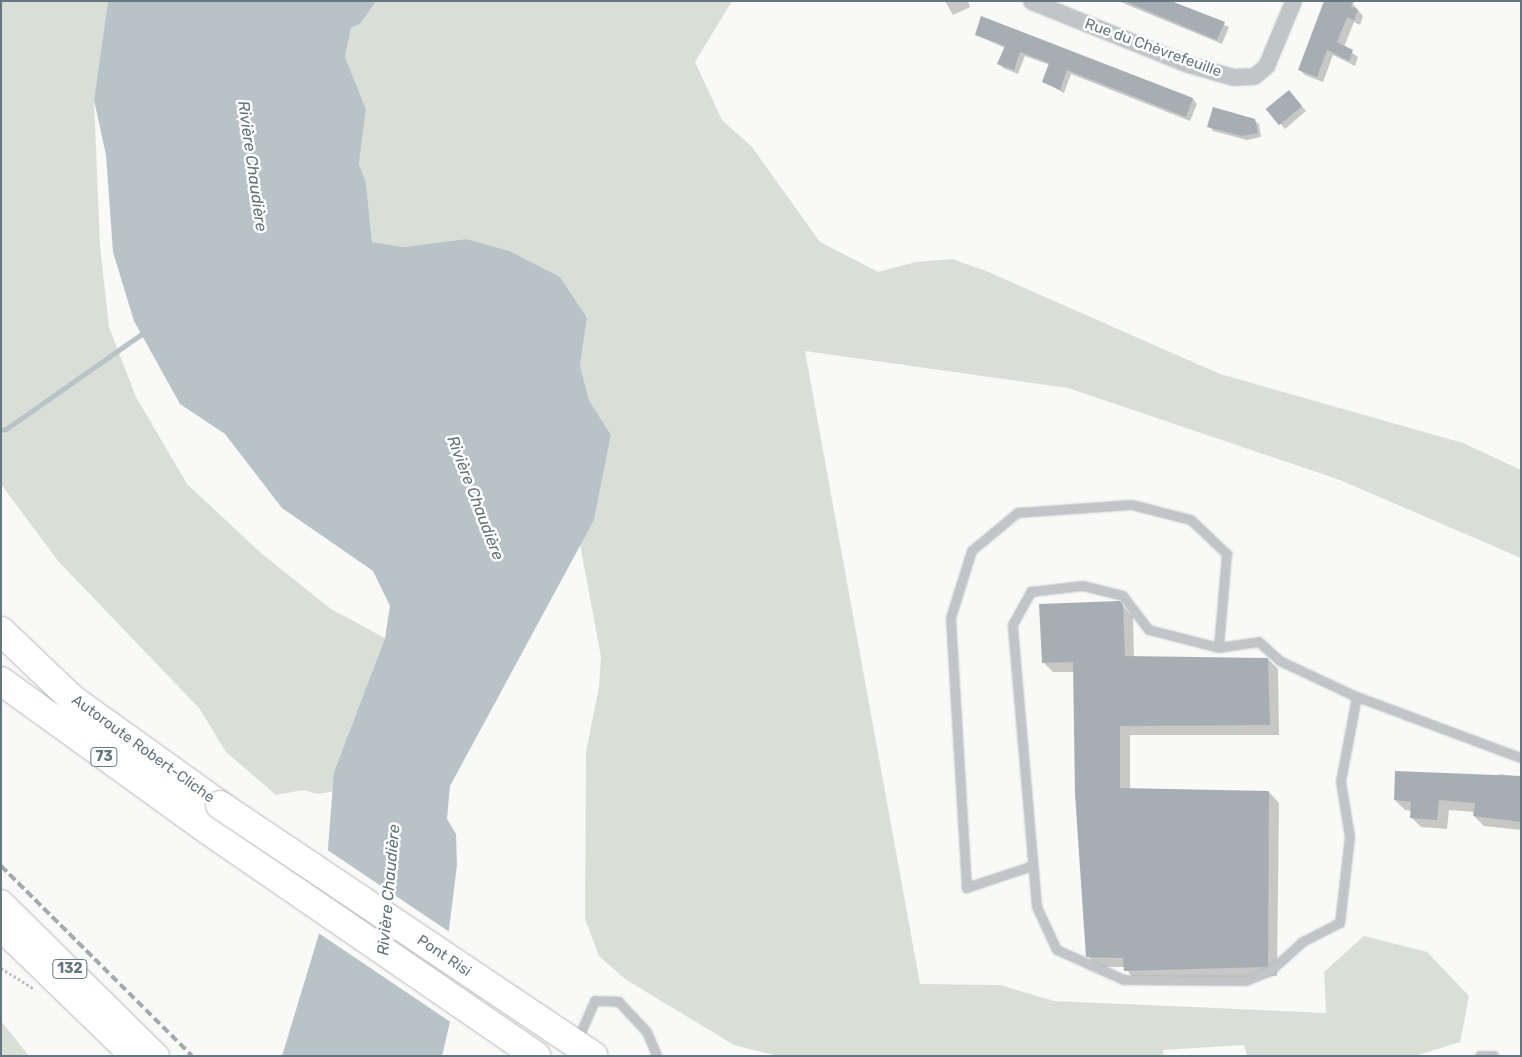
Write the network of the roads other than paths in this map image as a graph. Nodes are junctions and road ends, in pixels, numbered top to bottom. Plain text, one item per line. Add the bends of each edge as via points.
1 (1031, 1) edge
2 (1293, 1) edge
3 (1, 631) edge
4 (1219, 648) junction
5 (1, 681) edge
6 (1357, 696) junction
7 (1521, 758) edge
8 (220, 805) joint
9 (209, 830) joint
10 (1033, 866) junction
11 (1, 902) edge
12 (1, 929) edge
13 (132, 1047) edge
14 (157, 1056) edge
15 (536, 1056) edge
16 (571, 1056) edge
17 (593, 1056) edge
18 (657, 1056) edge
19 (1480, 1056) edge
20 (1494, 1056) edge

1 - 2 street, Rue du Chèvrefeuille via 1188,64 1233,77 1254,76 1266,66
3 - 8 highway, Autoroute Robert-Cliche / 73 via 71,698
4 - 6 lane via 1259,642 1280,661
4 - 10 lane via 1149,630 1123,596 1083,586 1030,592 1013,625
4 - 10 lane via 1227,554 1191,520 1132,505 1018,513 972,550 951,618 967,888
5 - 9 highway, Autoroute Robert-Cliche / 73
6 - 7 lane
6 - 10 lane via 1341,782 1350,837 1340,923 1303,942 1271,971 1246,980 1124,980 1057,950 1037,907
8 - 17 highway, Pont Risi / 73, bridge
9 - 15 highway, Pont Risi / 73
11 - 13 main road, 132
12 - 13 main road, 132
13 - 14 main road, 132
16 - 18 lane via 595,1001 619,1002 647,1032
19 - 20 lane

